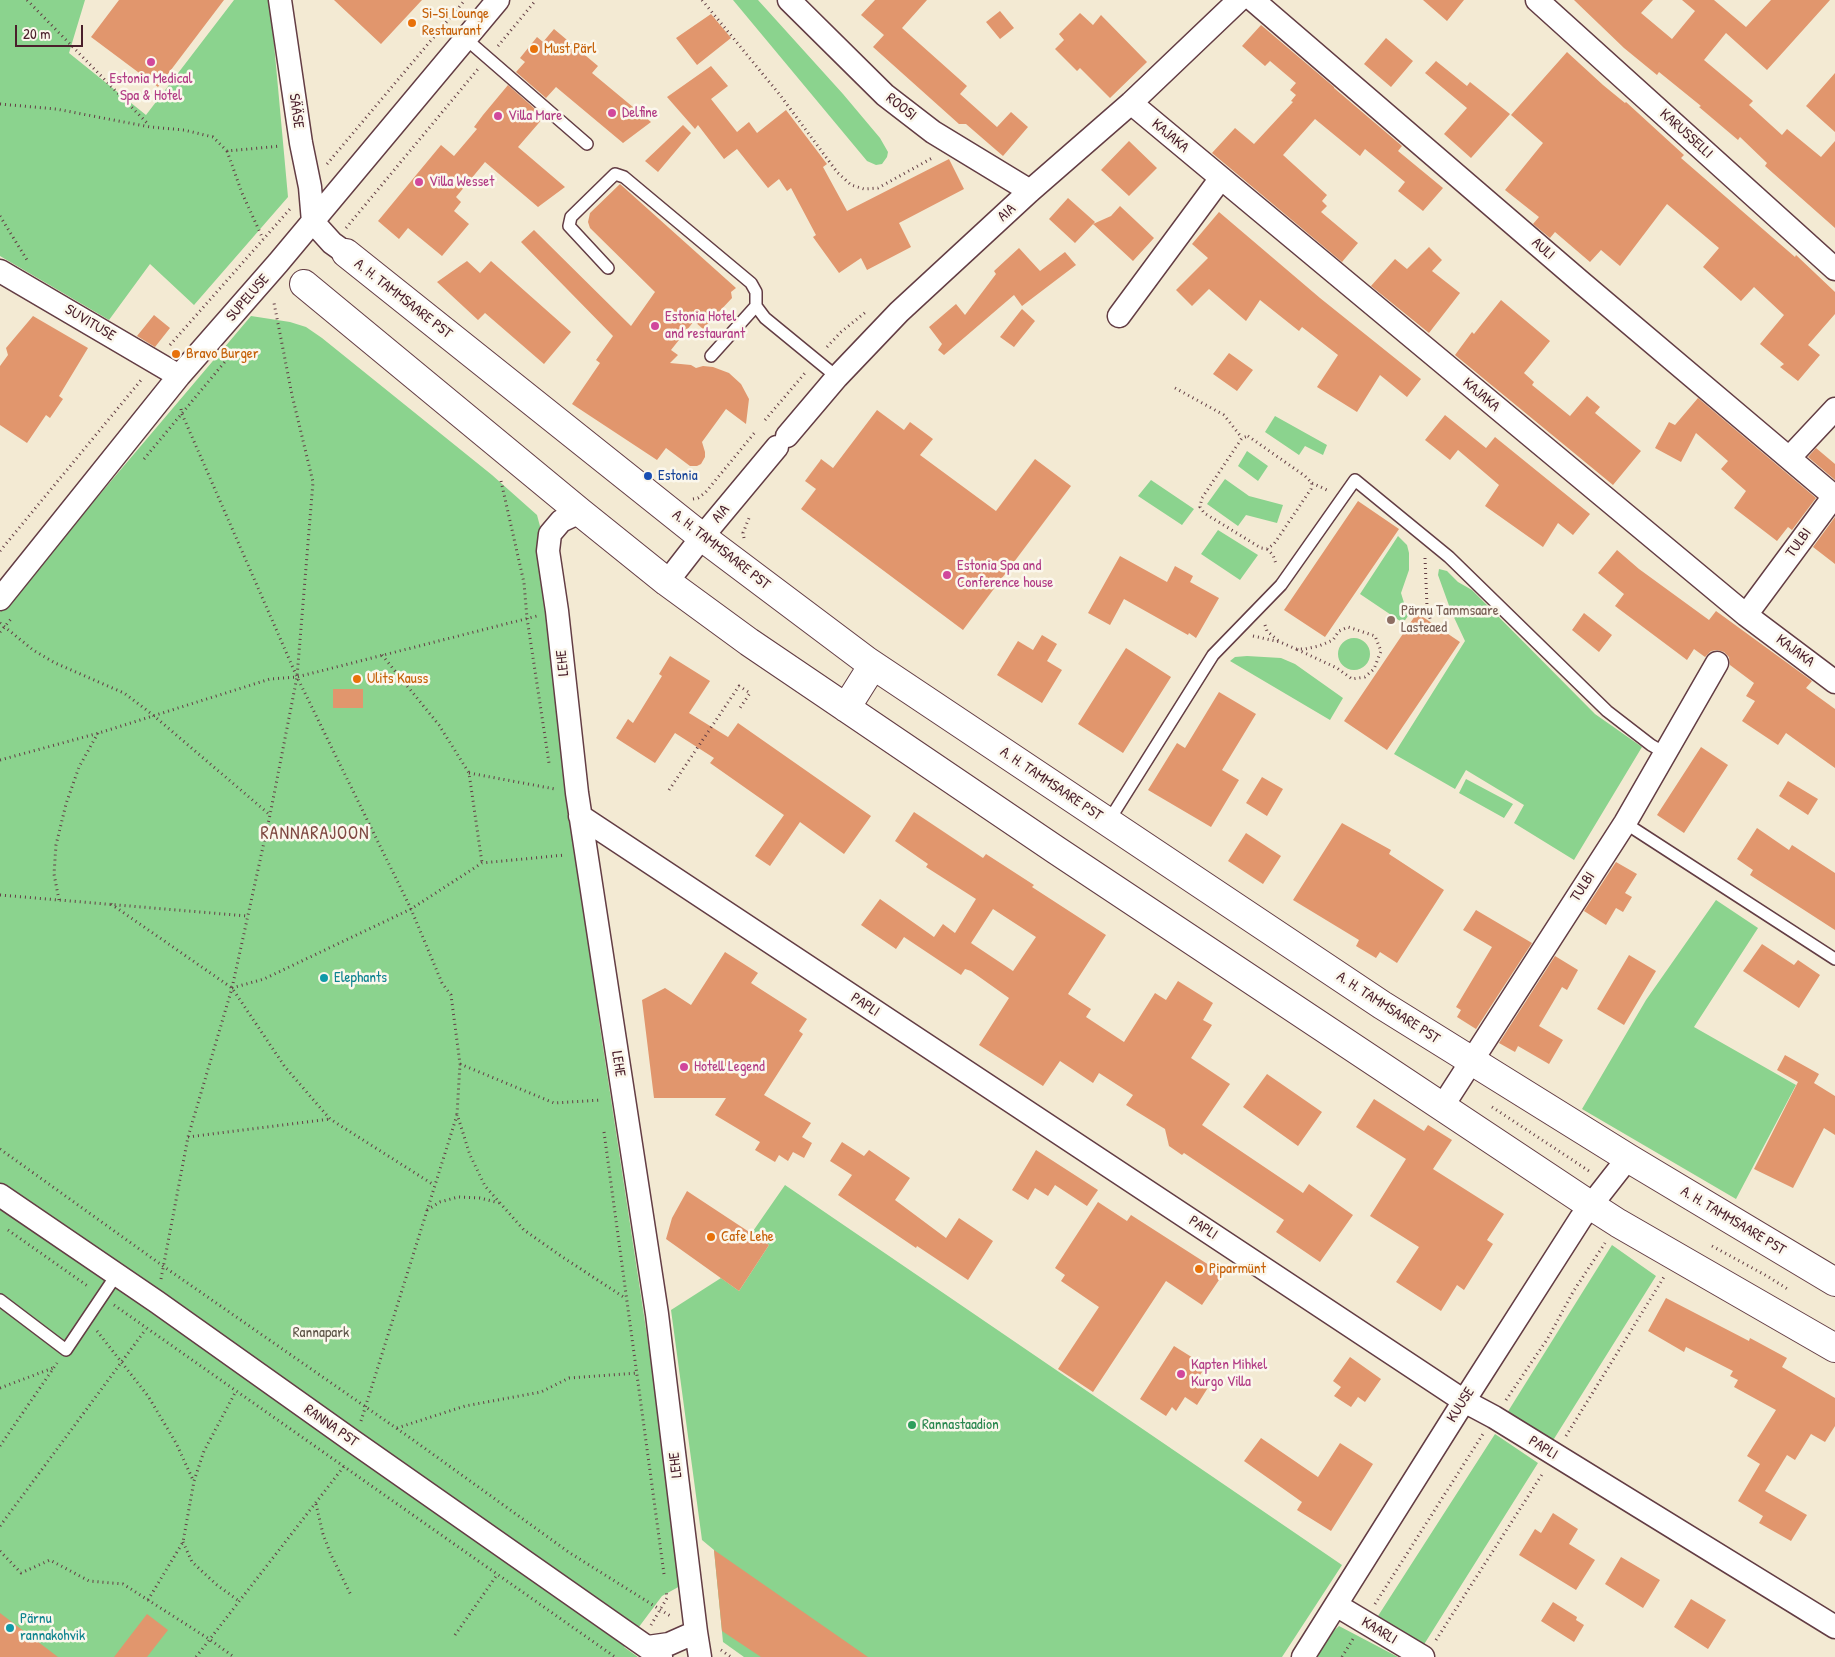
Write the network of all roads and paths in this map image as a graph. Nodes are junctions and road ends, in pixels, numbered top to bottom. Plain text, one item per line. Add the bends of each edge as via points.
1 (28, 0) edge
2 (280, 0) edge
3 (465, 0) edge
4 (498, 0) edge
5 (536, 0) edge
6 (702, 0) edge
7 (789, 0) edge
8 (1239, 0) edge
9 (1253, 0) edge
10 (1536, 0) edge
11 (466, 39) junction
12 (488, 58) junction
13 (1131, 103) junction
14 (0, 104) edge
15 (150, 127) junction
16 (300, 143) junction
17 (587, 144) dead end
18 (227, 151) junction
19 (942, 153) dead end
20 (329, 162) dead end
21 (1221, 178) junction
22 (1030, 191) junction
23 (360, 211) dead end
24 (313, 222) junction
25 (263, 238) dead end
26 (346, 253) joint
27 (278, 263) junction
28 (608, 268) dead end
29 (1835, 269) edge
30 (0, 271) edge
31 (304, 284) joint
32 (274, 302) dead end
33 (756, 306) junction
34 (1119, 316) dead end
35 (711, 356) dead end
36 (180, 376) junction
37 (837, 378) junction
38 (1175, 388) dead end
39 (1835, 409) edge
40 (1242, 438) junction
41 (1790, 457) junction
42 (498, 474) dead end
43 (1834, 496) edge
44 (580, 512) junction
45 (749, 516) dead end
46 (702, 537) junction
47 (1424, 537) junction
48 (744, 545) dead end
49 (667, 582) junction
50 (0, 598) edge
51 (558, 611) junction
52 (1746, 615) junction
53 (527, 618) junction
54 (1431, 622) dead end
55 (0, 623) edge
56 (1280, 642) dead end
57 (1296, 648) junction
58 (382, 655) junction
59 (1717, 663) dead end
60 (873, 665) junction
61 (297, 677) junction
62 (1835, 682) edge
63 (740, 708) dead end
64 (846, 708) junction
65 (153, 715) junction
66 (99, 732) junction
67 (1665, 753) junction
68 (0, 760) edge
69 (550, 769) dead end
70 (469, 773) junction
71 (551, 779) dead end
72 (553, 788) junction
73 (669, 790) dead end
74 (577, 793) junction
75 (554, 798) dead end
76 (270, 815) junction
77 (580, 816) junction
78 (1108, 822) junction
79 (1624, 823) junction
80 (561, 846) dead end
81 (585, 853) junction
82 (562, 856) junction
83 (482, 863) junction
84 (0, 895) edge
85 (59, 900) junction
86 (112, 904) junction
87 (412, 909) junction
88 (247, 916) junction
89 (1835, 959) edge
90 (232, 988) junction
91 (1472, 1062) junction
92 (460, 1064) junction
93 (624, 1099) junction
94 (600, 1100) junction
95 (1442, 1107) junction
96 (601, 1110) dead end
97 (457, 1114) junction
98 (330, 1119) junction
99 (604, 1128) dead end
100 (188, 1137) junction
101 (0, 1149) edge
102 (1628, 1158) junction
103 (434, 1185) junction
104 (0, 1195) edge
105 (501, 1204) junction
106 (1590, 1205) junction
107 (426, 1211) junction
108 (0, 1225) edge
109 (163, 1266) junction
110 (117, 1274) junction
111 (1835, 1282) edge
112 (161, 1283) dead end
113 (102, 1296) junction
114 (626, 1298) junction
115 (0, 1300) edge
116 (658, 1314) junction
117 (87, 1318) junction
118 (146, 1330) junction
119 (1835, 1348) edge
120 (66, 1350) junction
121 (122, 1362) junction
122 (54, 1368) junction
123 (665, 1371) junction
124 (636, 1373) junction
125 (0, 1388) edge
126 (236, 1390) junction
127 (1464, 1401) junction
128 (365, 1407) junction
129 (397, 1428) junction
130 (359, 1429) dead end
131 (0, 1446) edge
132 (344, 1467) junction
133 (194, 1481) junction
134 (316, 1503) junction
135 (0, 1526) edge
136 (183, 1542) junction
137 (0, 1551) edge
138 (497, 1575) junction
139 (665, 1578) dead end
140 (666, 1588) dead end
141 (351, 1595) dead end
142 (148, 1600) junction
143 (239, 1601) junction
144 (1336, 1605) junction
145 (660, 1609) junction
146 (1835, 1627) edge
147 (696, 1632) junction
148 (455, 1635) dead end
149 (209, 1639) junction
150 (654, 1652) edge
151 (196, 1657) edge
152 (234, 1657) edge
153 (614, 1657) edge
154 (700, 1657) edge
155 (1303, 1657) edge
156 (1422, 1657) edge

1 - 15 path
2 - 16 street, SÄÄSE
3 - 20 path
4 - 11 street, SUPELUSE
5 - 12 path
6 - 19 path via 780,95 837,172 851,185 864,189 878,188
7 - 22 street, ROOSI via 884,95 933,132
8 - 13 street, AIA
9 - 41 street, AULI
10 - 29 street, KARUSSELLI
11 - 12 lane
11 - 24 street, SUPELUSE
12 - 17 lane
12 - 23 path
13 - 21 street, KAJAKA
13 - 22 street, AIA
14 - 15 path via 56,109
15 - 18 path via 214,137
16 - 18 path
16 - 24 street, SÄÄSE via 310,187
18 - 25 path
21 - 34 street
21 - 52 street, KAJAKA
22 - 37 street, AIA via 899,312
24 - 26 street, A. H. TAMMSAARE PST
24 - 27 street, SUPELUSE
26 - 46 street, A. H. TAMMSAARE PST
27 - 31 street
27 - 36 street, SUPELUSE
28 - 33 lane via 568,226 571,217 616,174 751,283 756,292
30 - 36 street, SUVITUSE
31 - 44 street
32 - 61 path via 292,395 314,482
33 - 35 lane
33 - 37 lane via 764,318
36 - 50 street, SUPELUSE
36 - 61 path via 182,414
37 - 46 street, AIA
38 - 40 path via 1224,415
39 - 41 street
40 - 40 path via 1202,498 1200,507 1204,513 1267,549 1274,544 1311,489 1312,482 1256,440 1248,436
41 - 43 street, AULI
42 - 53 path via 524,583
43 - 52 street, TULBI
44 - 49 street
44 - 51 street, LEHE via 561,521 550,534 548,551
45 - 48 path via 743,533
46 - 49 street, AIA
46 - 60 street, A. H. TAMMSAARE PST
47 - 54 path via 1427,606
47 - 67 lane via 1607,711
47 - 78 lane via 1355,480 1281,585 1213,655
49 - 64 street
51 - 53 path
51 - 74 street, LEHE
52 - 62 street, KAJAKA
53 - 58 path
53 - 69 path
55 - 65 path via 40,654 124,693
56 - 57 path
57 - 57 path via 1352,679 1365,677 1374,668 1381,651 1375,636 1348,627 1339,631 1333,640 1319,646
58 - 61 path
58 - 70 path via 439,725
59 - 67 street, TULBI
60 - 64 street
60 - 78 street, A. H. TAMMSAARE PST
61 - 65 path via 270,679
61 - 76 path
61 - 87 path
63 - 73 path via 750,693 739,686
64 - 95 street
65 - 66 path
65 - 76 path
66 - 68 path
66 - 85 path via 79,767 66,804 56,846 54,874
67 - 79 street, TULBI
70 - 72 path
70 - 83 path
71 - 72 path
72 - 74 path
72 - 75 path
74 - 77 street, LEHE
76 - 88 path
77 - 81 street, LEHE
77 - 127 street, PAPLI
78 - 91 street, A. H. TAMMSAARE PST
79 - 89 lane
79 - 91 street, TULBI
80 - 82 path
81 - 82 path
81 - 93 street, LEHE
82 - 83 path
83 - 87 path
84 - 85 path
85 - 86 path
86 - 88 path
86 - 90 path
87 - 90 path via 264,979
87 - 92 path via 442,983 451,995
88 - 90 path
90 - 98 path via 284,1067
90 - 100 path
91 - 95 street, TULBI
91 - 102 street, A. H. TAMMSAARE PST
92 - 94 path via 554,1103
92 - 97 path
93 - 94 path
93 - 116 street, LEHE
94 - 96 path
95 - 106 street
97 - 103 path
97 - 105 path via 470,1155 485,1186
98 - 100 path
98 - 103 path
99 - 114 path
100 - 109 path
101 - 109 path
102 - 106 street, KUUSE
102 - 111 street, A. H. TAMMSAARE PST
103 - 107 path
104 - 110 street, RANNA PST
105 - 107 path via 480,1198 458,1198 440,1202
105 - 114 path via 524,1230
106 - 119 street
106 - 127 street, KUUSE
107 - 128 path
108 - 113 path
109 - 112 path
109 - 128 path
110 - 113 lane
110 - 150 street, RANNA PST
113 - 117 lane
113 - 118 path
114 - 116 path
114 - 124 path
115 - 120 lane
116 - 123 street, LEHE
117 - 120 lane
117 - 121 path
118 - 121 path
118 - 126 path
120 - 122 path
121 - 133 path via 148,1396
121 - 135 path
122 - 125 path
122 - 131 path
123 - 124 path
123 - 147 street, LEHE
124 - 129 path via 569,1378 540,1392 465,1406
124 - 139 path
126 - 132 path
126 - 133 path via 204,1451
127 - 144 street, KUUSE
127 - 146 street, PAPLI
128 - 129 path
128 - 130 path
129 - 145 path via 570,1553
132 - 134 path
132 - 138 path
133 - 136 path
134 - 141 path via 323,1534
134 - 143 path
136 - 142 path
136 - 143 path via 192,1562
137 - 142 path via 21,1572 50,1560 88,1581 122,1584
138 - 148 path
138 - 153 path
140 - 145 path via 667,1598
142 - 149 path
143 - 149 path
144 - 155 street, KUUSE
144 - 156 street, KAARLI
145 - 147 path
145 - 150 path
147 - 150 street
147 - 154 street, LEHE
149 - 151 path
149 - 152 path

